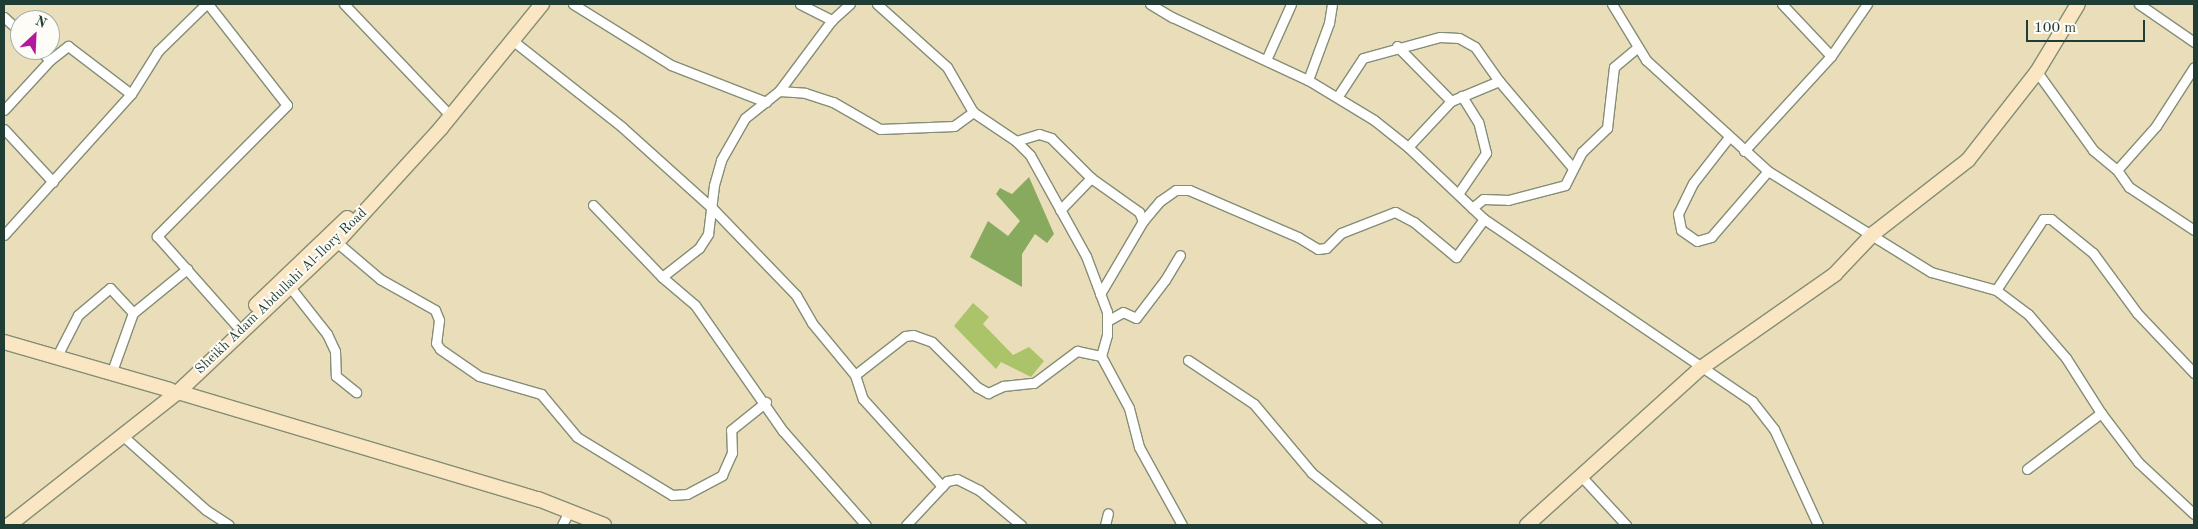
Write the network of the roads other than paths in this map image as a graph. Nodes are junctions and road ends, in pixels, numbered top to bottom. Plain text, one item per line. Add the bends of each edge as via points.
1 (207, 4) edge
2 (344, 4) edge
3 (532, 4) edge
4 (542, 4) edge
5 (573, 4) edge
6 (800, 4) edge
7 (850, 4) edge
8 (877, 4) edge
9 (1150, 4) edge
10 (1292, 4) edge
11 (1332, 4) edge
12 (1612, 4) edge
13 (1782, 4) edge
14 (1867, 4) edge
15 (2078, 4) edge
16 (2139, 4) edge
17 (832, 20) junction
18 (512, 40) junction
19 (2194, 42) edge
20 (1397, 46) junction
21 (1638, 47) junction
22 (60, 52) edge
23 (1831, 56) junction
24 (50, 60) edge
25 (1266, 60) junction
26 (2194, 67) edge
27 (2037, 72) junction
28 (1308, 80) junction
29 (1499, 81) junction
30 (779, 91) junction
31 (130, 94) junction
32 (1338, 96) junction
33 (1462, 96) junction
34 (1451, 101) junction
35 (766, 102) junction
36 (6, 103) edge
37 (445, 110) junction
38 (973, 112) junction
39 (4, 129) edge
40 (1729, 136) junction
41 (1016, 141) junction
42 (1408, 147) junction
43 (1744, 150) junction
44 (1572, 167) junction
45 (2116, 170) junction
46 (1768, 171) junction
47 (1091, 178) junction
48 (53, 182) junction
49 (1458, 194) junction
50 (593, 205) dead end
51 (1472, 208) junction
52 (713, 209) junction
53 (1060, 210) junction
54 (1484, 219) junction
55 (1143, 221) junction
56 (2194, 230) edge
57 (1873, 234) junction
58 (4, 235) edge
59 (333, 239) junction
60 (1180, 254) dead end
61 (187, 269) junction
62 (662, 277) junction
63 (290, 287) junction
64 (1996, 290) junction
65 (1100, 294) junction
66 (133, 313) junction
67 (1107, 321) junction
68 (236, 325) junction
69 (4, 342) edge
70 (1101, 356) junction
71 (56, 358) junction
72 (1188, 360) dead end
73 (1701, 368) junction
74 (2194, 373) edge
75 (111, 374) junction
76 (855, 375) junction
77 (174, 391) junction
78 (356, 392) dead end
79 (766, 402) junction
80 (2101, 413) junction
81 (123, 436) junction
82 (2027, 469) dead end
83 (1581, 476) junction
84 (942, 486) junction
85 (569, 511) junction
86 (1108, 513) dead end
87 (2194, 514) edge
88 (8, 522) edge
89 (229, 525) edge
90 (562, 525) edge
91 (604, 525) edge
92 (866, 525) edge
93 (906, 525) edge
94 (1021, 525) edge
95 (1104, 525) edge
96 (1182, 525) edge
97 (1377, 525) edge
98 (1527, 525) edge
99 (1626, 525) edge
100 (1818, 525) edge

1 - 31 street via 158,51
1 - 61 street via 287,105 158,236
2 - 37 street
3 - 37 street, Sheikh Adam Abdullahi Al-Ilory Road
4 - 18 street, Sheikh Adam Abdullahi Al-Ilory Road
5 - 35 street via 671,65
6 - 17 street
7 - 17 street
8 - 38 street via 947,67
9 - 25 street
10 - 25 street
11 - 28 street via 1329,23
12 - 21 street
13 - 23 street
14 - 23 street
15 - 27 street
16 - 19 street
17 - 30 street
18 - 52 street via 622,127
18 - 59 street, Sheikh Adam Abdullahi Al-Ilory Road via 441,128
20 - 29 street via 1440,37 1459,38 1475,47
20 - 32 street via 1363,58
20 - 34 street
21 - 40 street via 1646,60
21 - 44 street via 1614,67 1607,128
22 - 31 street via 68,46
23 - 43 street
24 - 36 street
25 - 28 street
26 - 45 street via 2156,126
27 - 45 street via 2094,150
27 - 57 street via 1968,160
28 - 32 street
29 - 33 street
29 - 44 street
30 - 35 street
30 - 38 street via 805,93 833,102 880,129 954,126
31 - 48 street
32 - 42 street
33 - 34 street
33 - 49 street via 1478,122 1486,152
34 - 42 street
35 - 52 street via 745,118 728,146 714,185
37 - 59 street, Sheikh Adam Abdullahi Al-Ilory Road
38 - 41 street
39 - 48 street
40 - 43 street
40 - 46 street via 1692,183 1678,214 1681,230 1697,241 1711,237
41 - 47 street via 1046,135
41 - 53 street via 1030,155
42 - 49 street
43 - 46 street
44 - 51 street via 1565,185 1508,200 1484,199
45 - 56 street via 2129,187
46 - 57 street
47 - 53 street
47 - 55 street via 1139,212
48 - 58 street
49 - 51 street
50 - 62 street
51 - 54 street
52 - 62 street via 708,234 699,248
52 - 76 street via 796,296 812,323
53 - 65 street via 1086,256
54 - 55 street via 1456,257 1414,222 1395,212 1341,233 1326,248 1318,249 1298,237 1189,190 1176,190 1160,201
54 - 73 street
55 - 65 street
57 - 64 street via 1931,272
57 - 73 street via 1835,274
59 - 63 street, Sheikh Adam Abdullahi Al-Ilory Road
59 - 68 street, Sheikh Adam Abdullahi Al-Ilory Road
59 - 79 street via 380,279 435,310 439,320 436,343 440,349 479,376 540,394 577,437 672,495 687,494 722,475 732,453 730,430
60 - 67 street via 1166,280 1136,318 1123,312
61 - 66 street
61 - 68 street
62 - 79 street via 696,304
63 - 77 street, Sheikh Adam Abdullahi Al-Ilory Road
63 - 78 street via 327,334 335,351 336,376
64 - 74 street via 2043,218 2050,219 2093,253 2137,313
64 - 80 street via 2046,332
65 - 67 street
66 - 71 street via 110,288 78,315
66 - 75 street
67 - 70 street via 1108,335
68 - 77 street, Sheikh Adam Abdullahi Al-Ilory Road
69 - 71 street
70 - 76 street via 1076,351 1034,383 1003,386 988,393 977,387 932,342 913,335 904,336
70 - 96 street via 1129,408 1139,447
71 - 75 street
72 - 97 street via 1254,404 1312,473
73 - 83 street
73 - 100 street via 1752,401 1768,417
75 - 77 street
76 - 84 street via 863,399
77 - 81 street, Sheikh Adam Abdullahi Al-Ilory Road
77 - 85 street
77 - 88 street, Sheikh Adam Abdullahi Al-Ilory Road
79 - 92 street via 783,431
80 - 82 street
80 - 87 street via 2138,462
81 - 88 street, Sheikh Adam Abdullahi Al-Ilory Road
81 - 89 street via 206,510
83 - 98 street
83 - 99 street
84 - 93 street
84 - 94 street via 957,479 968,483
85 - 90 street
85 - 91 street
86 - 95 street

